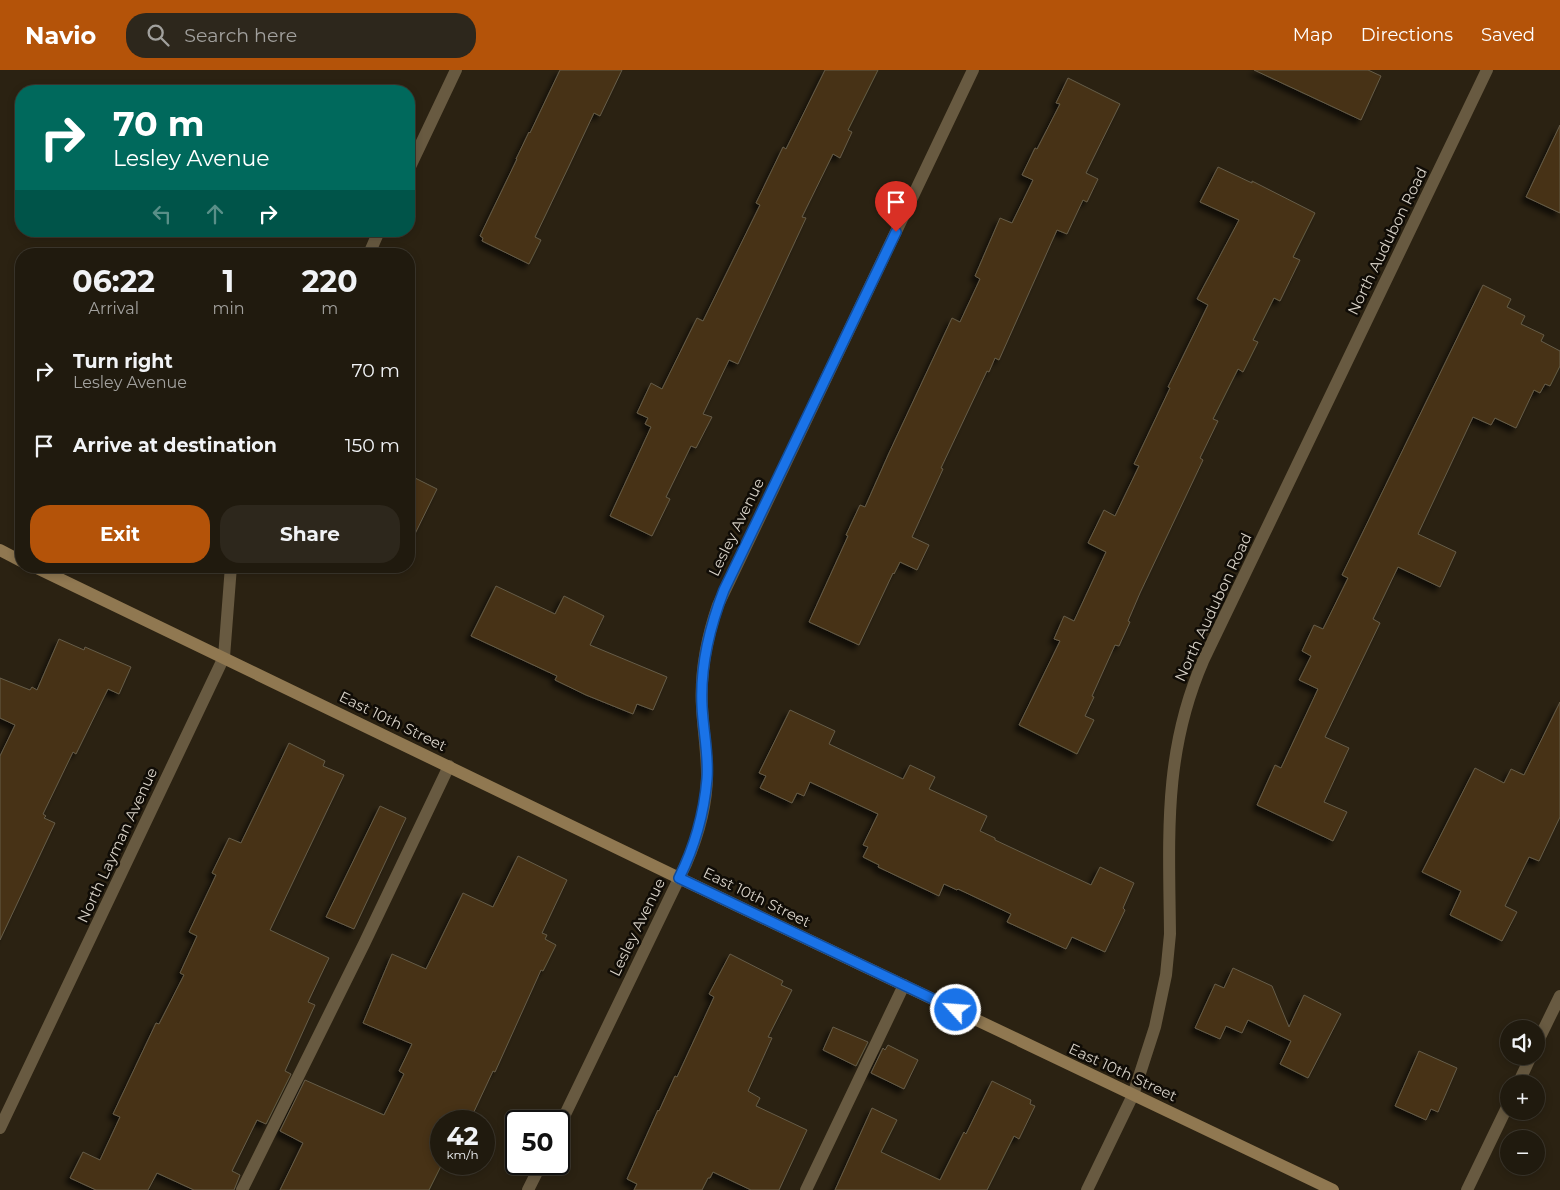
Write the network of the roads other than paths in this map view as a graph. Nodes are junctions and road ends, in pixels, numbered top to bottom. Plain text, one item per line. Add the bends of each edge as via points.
1 (456, 70) edge
2 (973, 70) edge
3 (1487, 70) edge
4 (415, 157) edge
5 (0, 550) edge
6 (15, 558) edge
7 (48, 573) edge
8 (230, 573) edge
9 (224, 657) junction
10 (449, 766) junction
11 (679, 878) junction
12 (904, 985) junction
13 (1560, 996) edge
14 (1545, 1027) edge
15 (1133, 1095) junction
16 (567, 1110) edge
17 (1501, 1120) edge
18 (0, 1128) edge
19 (536, 1175) edge
20 (242, 1190) edge
21 (528, 1190) edge
22 (806, 1190) edge
23 (1087, 1190) edge
24 (1333, 1190) edge
25 (1467, 1190) edge

1 - 4 street
2 - 11 street, Lesley Avenue via 724,590 705,660 702,690 707,776 703,808 697,835
3 - 15 street, North Audubon Road via 1192,689 1180,732 1171,788 1170,934 1166,975 1155,1027
5 - 6 main road
7 - 9 main road, East 10th Street
8 - 9 street, North Layman Avenue
9 - 10 main road, East 10th Street
9 - 18 street, North Layman Avenue
10 - 11 main road, East 10th Street
10 - 20 street
11 - 12 main road, East 10th Street
11 - 16 street, Lesley Avenue
12 - 15 main road, East 10th Street
12 - 22 street
13 - 14 street
15 - 23 street, North Audubon Road
15 - 24 main road, East 10th Street
17 - 25 street
19 - 21 street

